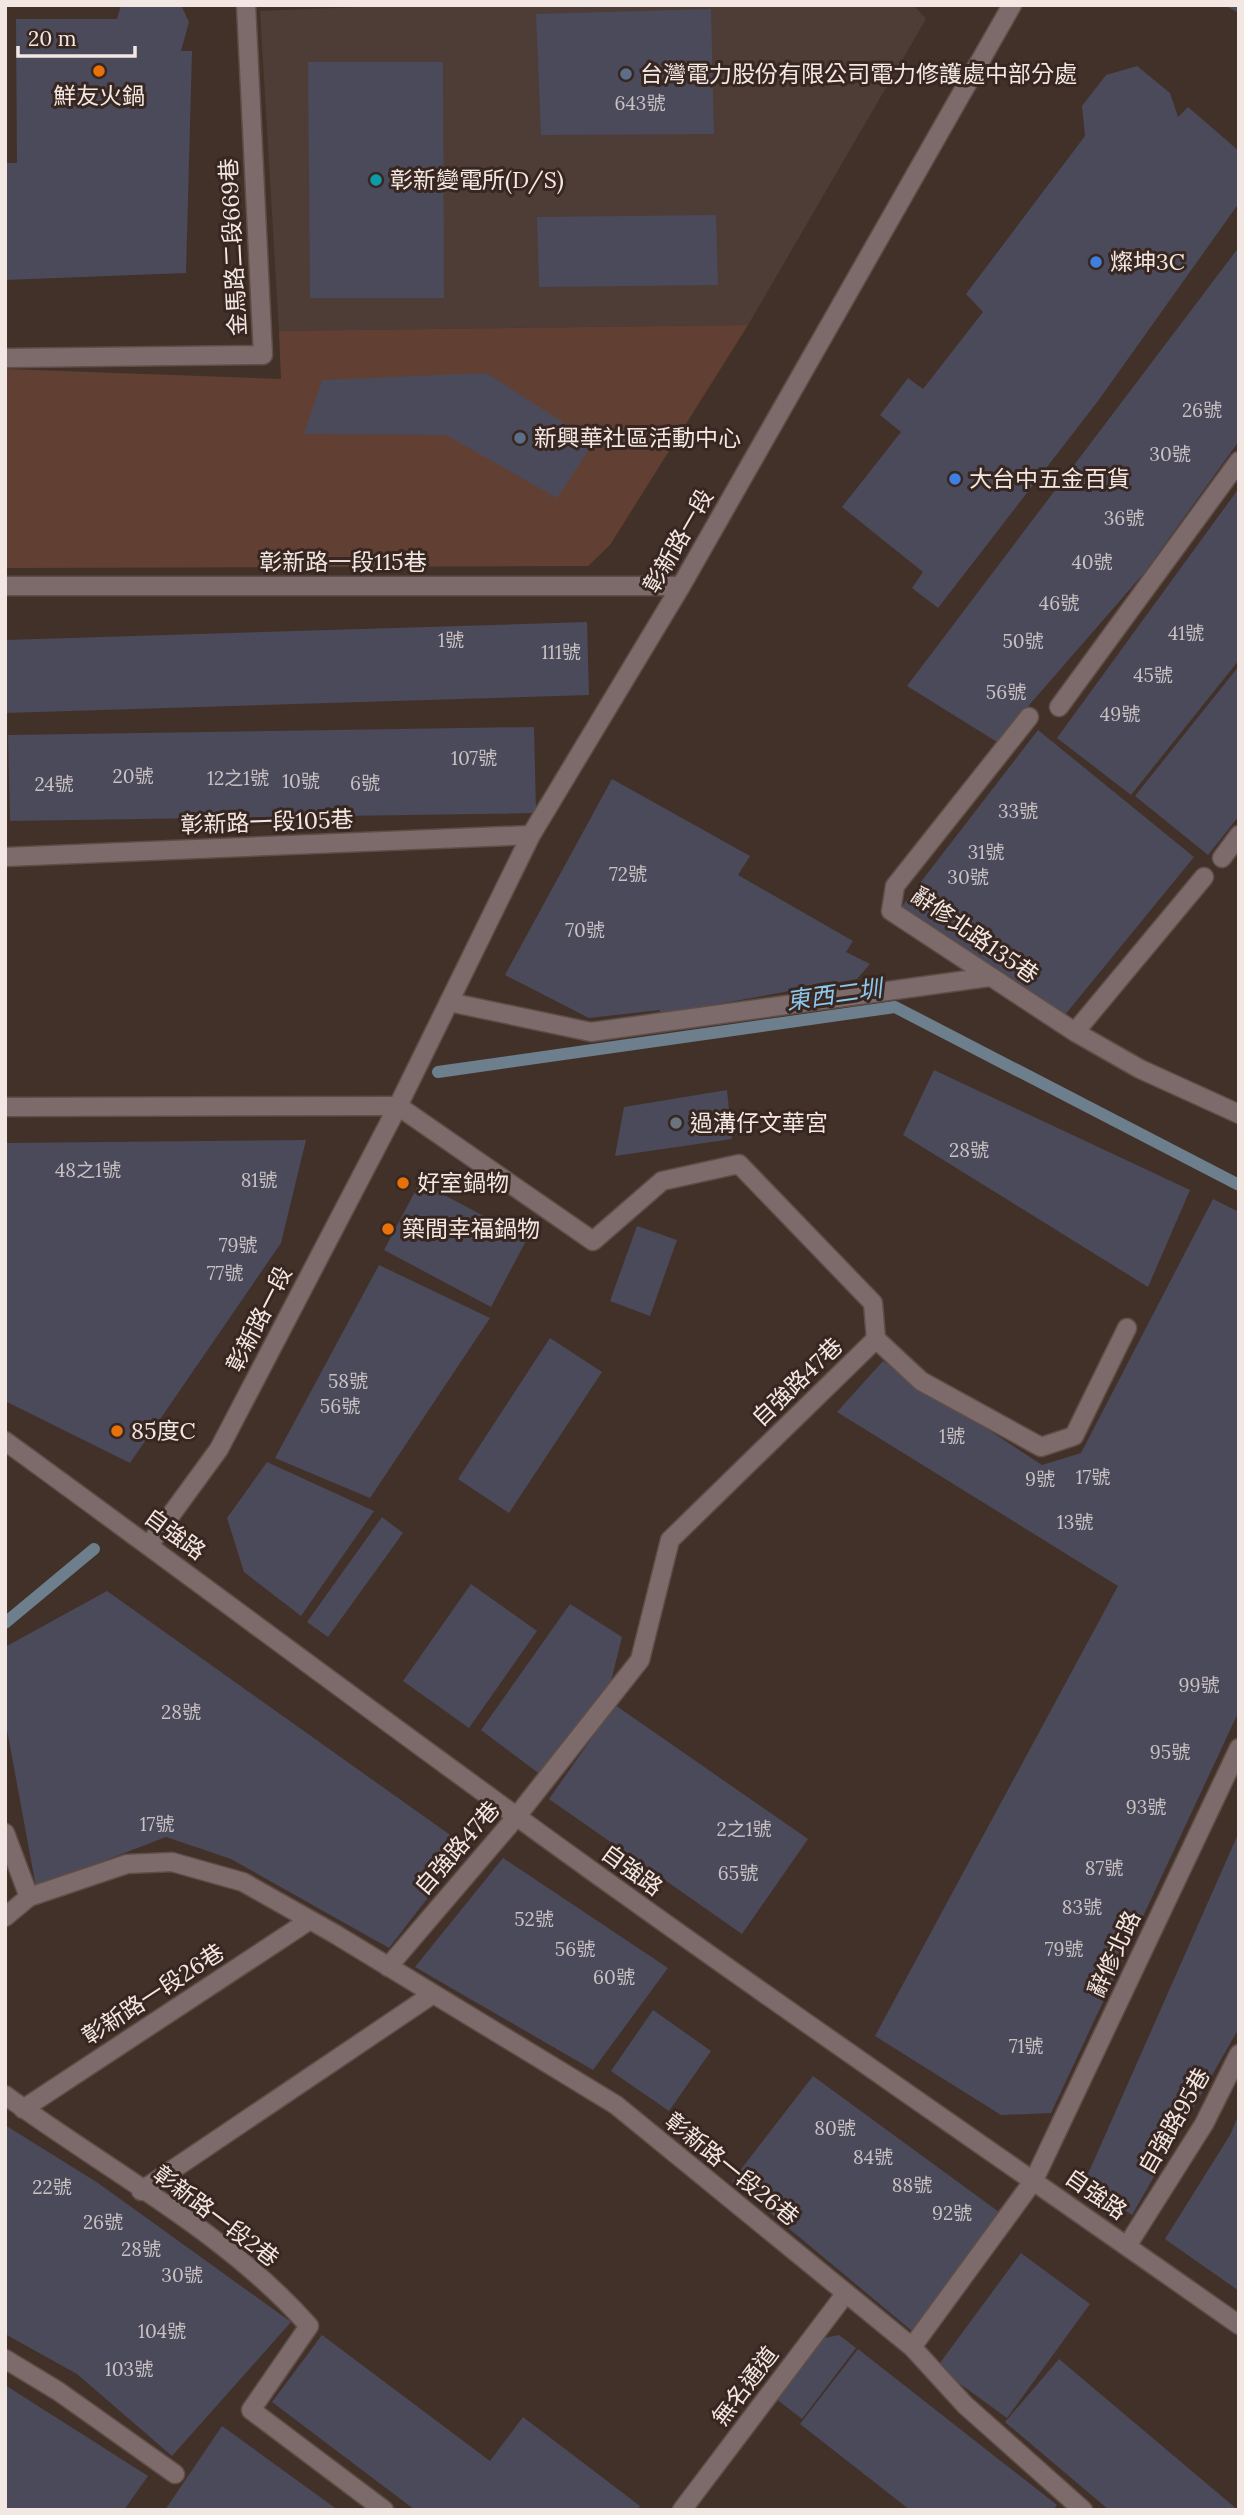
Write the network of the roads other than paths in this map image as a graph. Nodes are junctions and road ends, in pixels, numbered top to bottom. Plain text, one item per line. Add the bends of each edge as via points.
1 (246, 5) edge
2 (1012, 5) edge
3 (5, 358) edge
4 (1239, 461) edge
5 (5, 586) edge
6 (681, 586) junction
7 (1059, 707) dead end
8 (1029, 717) dead end
9 (531, 835) junction
10 (1239, 835) edge
11 (5, 857) edge
12 (1222, 858) dead end
13 (1204, 877) dead end
14 (989, 978) junction
15 (449, 1002) junction
16 (1075, 1032) junction
17 (398, 1106) junction
18 (5, 1107) edge
19 (1239, 1114) edge
20 (1127, 1328) dead end
21 (876, 1339) junction
22 (5, 1441) edge
23 (149, 1545) junction
24 (1239, 1748) edge
25 (517, 1816) junction
26 (5, 1833) edge
27 (29, 1897) junction
28 (5, 1917) edge
29 (310, 1920) junction
30 (388, 1966) junction
31 (433, 1994) junction
32 (1239, 2054) edge
33 (5, 2095) edge
34 (23, 2109) junction
35 (1034, 2180) junction
36 (141, 2190) junction
37 (1127, 2246) junction
38 (846, 2293) junction
39 (1239, 2325) edge
40 (912, 2347) junction
41 (5, 2359) edge
42 (175, 2474) dead end
43 (384, 2510) edge
44 (682, 2510) edge
45 (1083, 2510) edge

1 - 3 street, 金馬路二段669巷 via 263,355
2 - 6 street, 彰新路一段
4 - 7 street
5 - 6 street, 彰新路一段115巷
6 - 9 street, 彰新路一段
8 - 14 street, 辭修北路135巷 via 895,886 891,911
9 - 11 street, 彰新路一段105巷
9 - 15 street, 彰新路一段
10 - 12 street
13 - 16 street
14 - 15 street via 591,1032
14 - 16 street, 辭修北路135巷
15 - 17 street, 彰新路一段
16 - 19 street, 辭修北路135巷 via 1140,1069
17 - 18 street
17 - 21 street, 自強路47巷 via 593,1241 662,1181 739,1164 873,1303
17 - 23 street, 彰新路一段 via 219,1449
20 - 21 street via 1074,1436 1041,1447 921,1381
21 - 25 street, 自強路47巷 via 670,1540 640,1661
22 - 23 street, 自強路
23 - 25 street, 自強路
24 - 35 street, 辭修北路
25 - 30 street, 自強路47巷
25 - 35 street, 自強路 via 953,2128
26 - 27 street
27 - 28 street
27 - 29 street, 彰新路一段26巷 via 127,1864 172,1861 243,1882
29 - 30 street, 彰新路一段26巷
29 - 34 street, 彰新路一段26巷
30 - 31 street, 彰新路一段26巷
31 - 36 street
31 - 38 street, 彰新路一段26巷 via 616,2105
32 - 37 street, 自強路95巷 via 1204,2124
33 - 34 street, 彰新路一段2巷
34 - 36 street, 彰新路一段2巷
35 - 37 street, 自強路
35 - 40 street, 辭修北路
36 - 43 street, 彰新路一段2巷 via 219,2243 309,2326 251,2410
37 - 39 street, 自強路
38 - 40 street, 彰新路一段26巷
38 - 44 street, 無名通道
40 - 45 street, 彰新路一段26巷 via 965,2405
41 - 42 street via 58,2390

